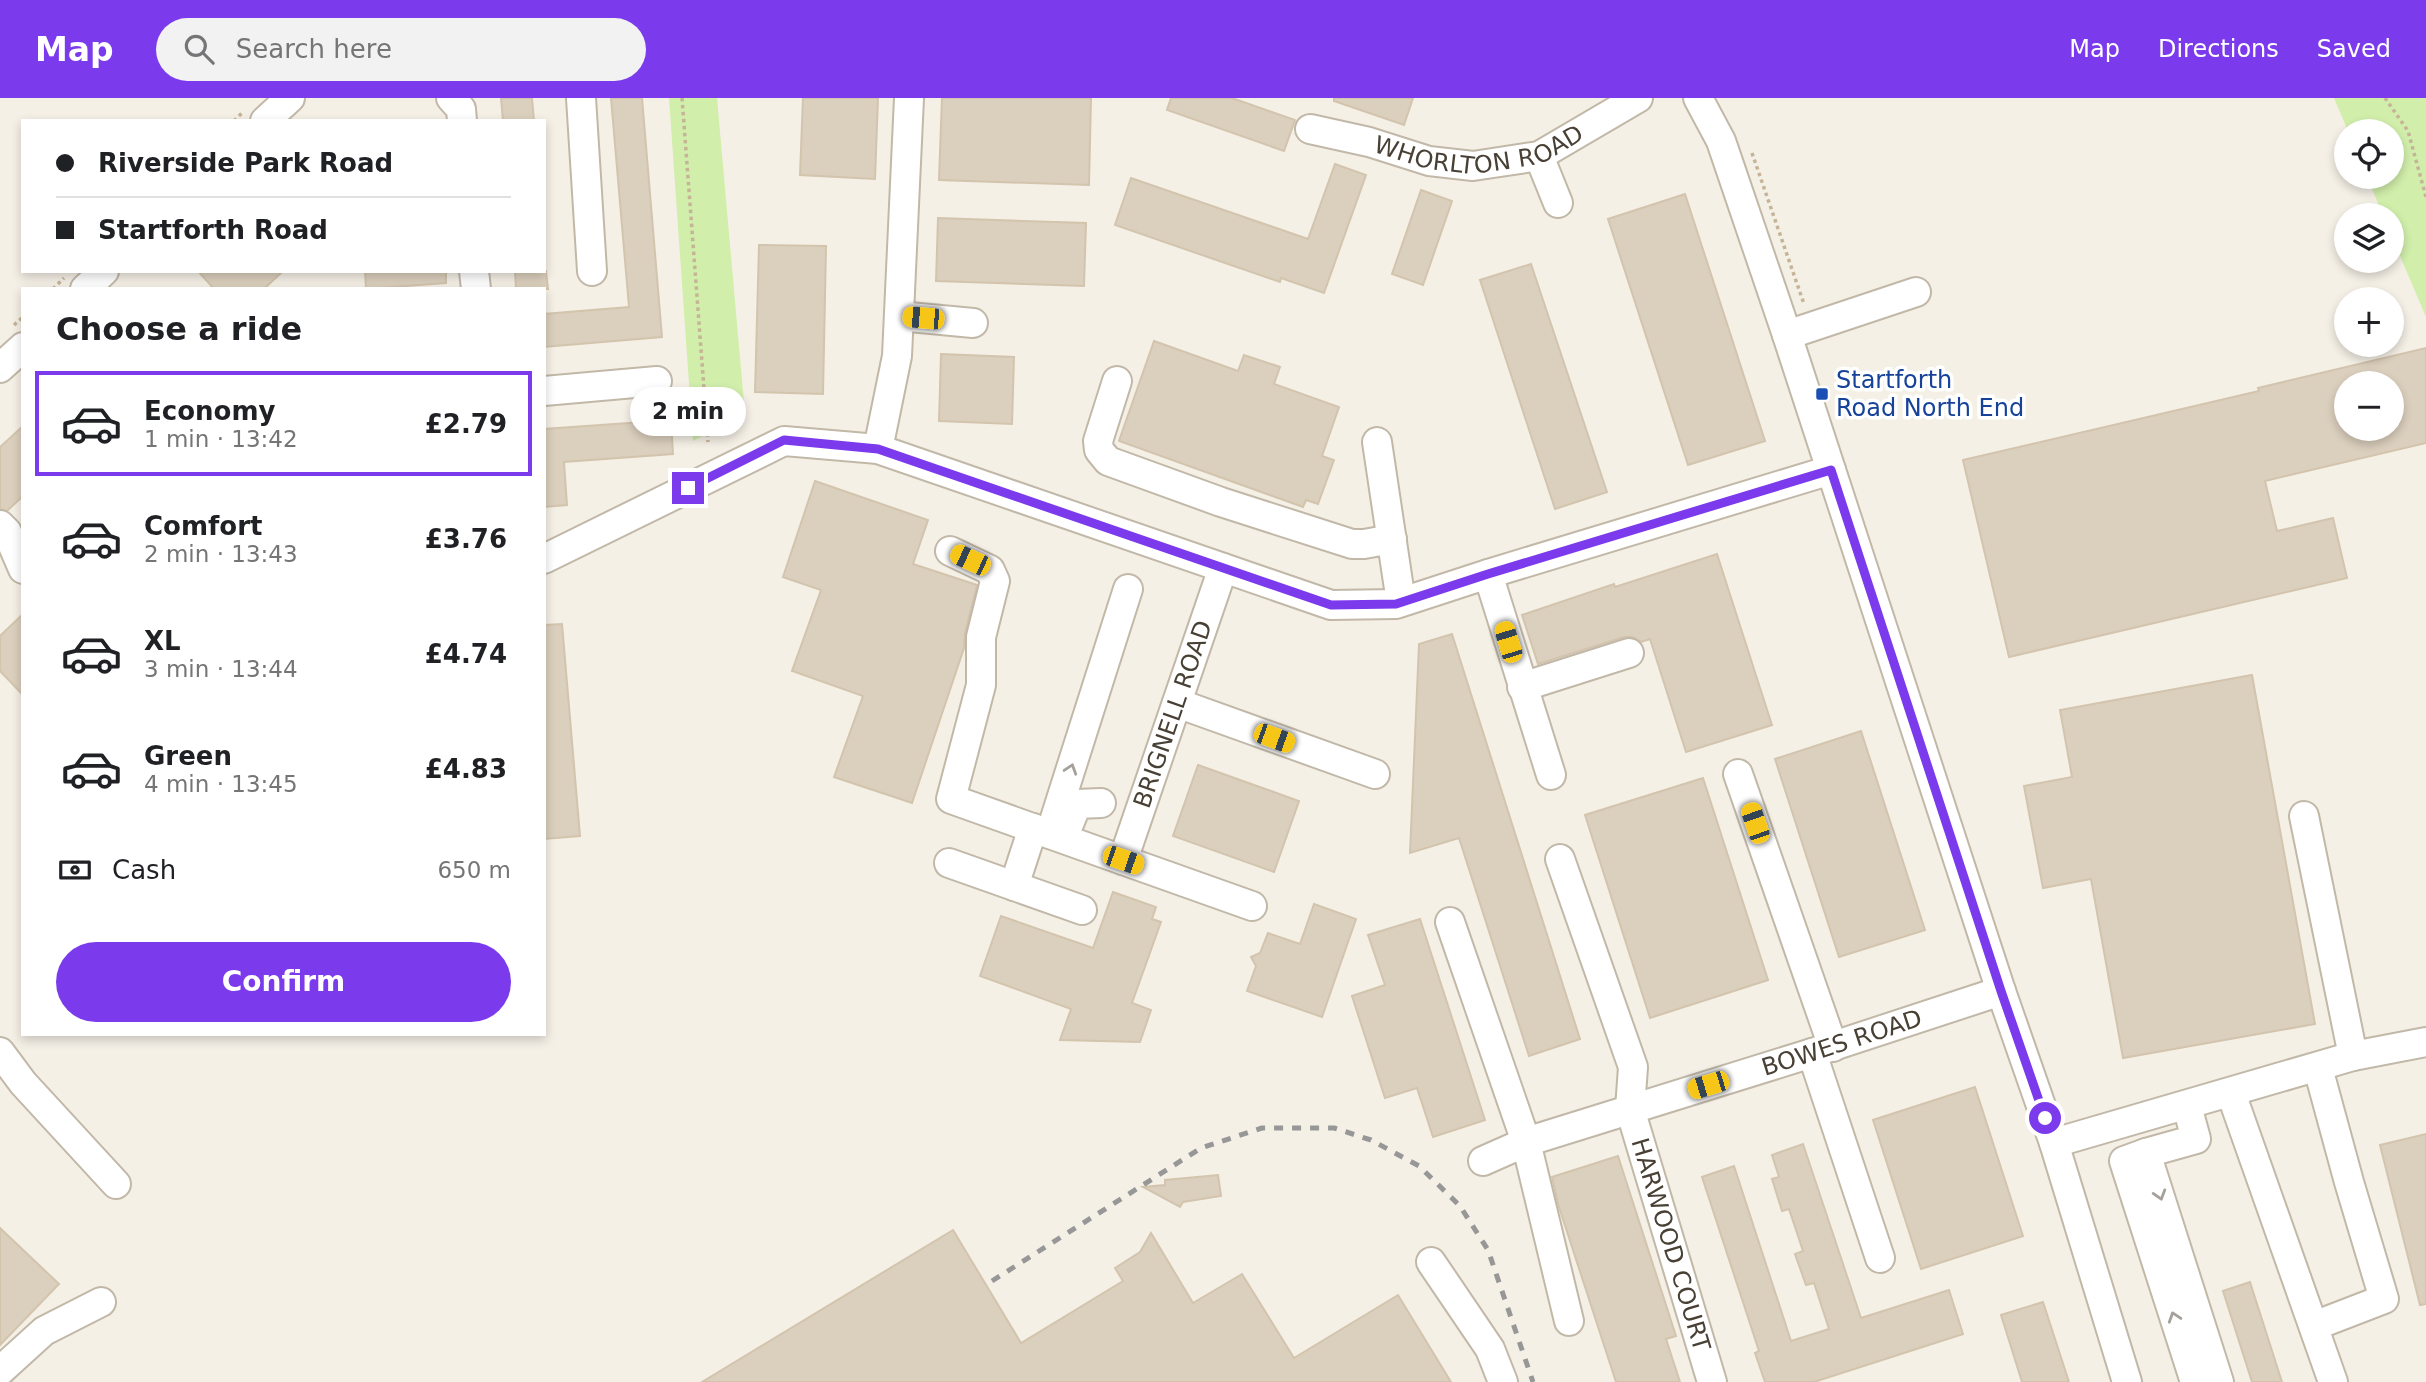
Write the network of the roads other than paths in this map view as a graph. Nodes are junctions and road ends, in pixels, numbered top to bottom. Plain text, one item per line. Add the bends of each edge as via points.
1 (290, 98) edge
2 (451, 98) edge
3 (581, 98) edge
4 (909, 98) edge
5 (1638, 98) edge
6 (1698, 98) edge
7 (267, 119) edge
8 (462, 119) edge
9 (1310, 129) dead end
10 (1539, 156) junction
11 (1558, 203) dead end
12 (592, 271) dead end
13 (102, 273) edge
14 (87, 287) edge
15 (1916, 292) dead end
16 (899, 316) junction
17 (973, 323) dead end
18 (1787, 335) junction
19 (21, 349) edge
20 (0, 368) edge
21 (657, 381) dead end
22 (1117, 382) dead end
23 (546, 391) edge
24 (1377, 442) dead end
25 (878, 449) junction
26 (1831, 470) junction
27 (2, 532) edge
28 (1392, 539) junction
29 (950, 551) dead end
30 (546, 558) edge
31 (21, 567) edge
32 (1223, 568) junction
33 (1488, 574) junction
34 (1128, 589) dead end
35 (1401, 602) junction
36 (1629, 653) dead end
37 (1522, 687) junction
38 (1177, 703) junction
39 (1376, 774) dead end
40 (1738, 774) dead end
41 (1551, 775) dead end
42 (1101, 803) dead end
43 (2304, 816) dead end
44 (1046, 833) junction
45 (1560, 859) dead end
46 (1123, 860) junction
47 (949, 863) dead end
48 (1014, 886) junction
49 (1252, 906) dead end
50 (1083, 910) dead end
51 (1450, 922) dead end
52 (2001, 991) junction
53 (2426, 1042) edge
54 (1823, 1050) junction
55 (0, 1052) edge
56 (2354, 1056) junction
57 (2319, 1068) junction
58 (2231, 1093) junction
59 (2187, 1106) junction
60 (1630, 1109) junction
61 (1526, 1142) junction
62 (2054, 1143) junction
63 (2146, 1153) junction
64 (1483, 1161) dead end
65 (116, 1184) dead end
66 (1880, 1258) dead end
67 (1431, 1262) dead end
68 (101, 1302) dead end
69 (1569, 1321) dead end
70 (2314, 1326) junction
71 (0, 1371) edge
72 (1503, 1382) edge
73 (1712, 1382) edge
74 (2127, 1382) edge
75 (2195, 1382) edge
76 (2219, 1382) edge
77 (2333, 1382) edge

1 - 7 street
2 - 8 street
3 - 12 street
4 - 16 street
5 - 10 street, WHORLTON ROAD
6 - 18 street via 1721,141
9 - 10 street, WHORLTON ROAD via 1429,161 1473,166
10 - 11 street
13 - 14 street
15 - 18 street
16 - 17 street
16 - 25 street via 897,356
18 - 26 street
19 - 20 street
21 - 23 street
22 - 28 street via 1098,441 1108,461 1352,544
24 - 28 street
25 - 30 street via 784,440
25 - 32 street
26 - 33 street
26 - 52 street
27 - 31 street
28 - 35 street
29 - 44 street via 990,570 995,581 981,637 981,685 951,799
32 - 35 street via 1331,605
32 - 38 street, BRIGNELL ROAD
33 - 35 street
33 - 37 street
44 -> 34 street
36 - 37 street
37 - 41 street
38 - 39 street
38 - 46 street, BRIGNELL ROAD
40 - 54 street
42 - 44 street via 1077,804
43 - 56 street
44 - 46 street
44 - 48 street
45 - 60 street via 1633,1067
46 - 49 street
47 - 48 street
48 - 50 street
51 - 61 street
52 - 54 street, BOWES ROAD
52 - 62 street
53 - 56 street
54 - 60 street, BOWES ROAD
54 - 66 street
55 - 65 street
56 - 57 street
57 - 58 street
57 - 70 street via 2384,1298
58 - 59 street
58 - 70 street
59 - 62 street
59 - 63 street via 2196,1139
60 - 61 street, BOWES ROAD
60 - 73 street, HARWOOD COURT
61 - 64 street, BOWES ROAD
61 - 69 street
62 - 74 street
75 -> 63 street via 2124,1161
63 -> 76 street
67 - 72 street via 1490,1349
68 - 71 street via 44,1331
70 - 77 street

